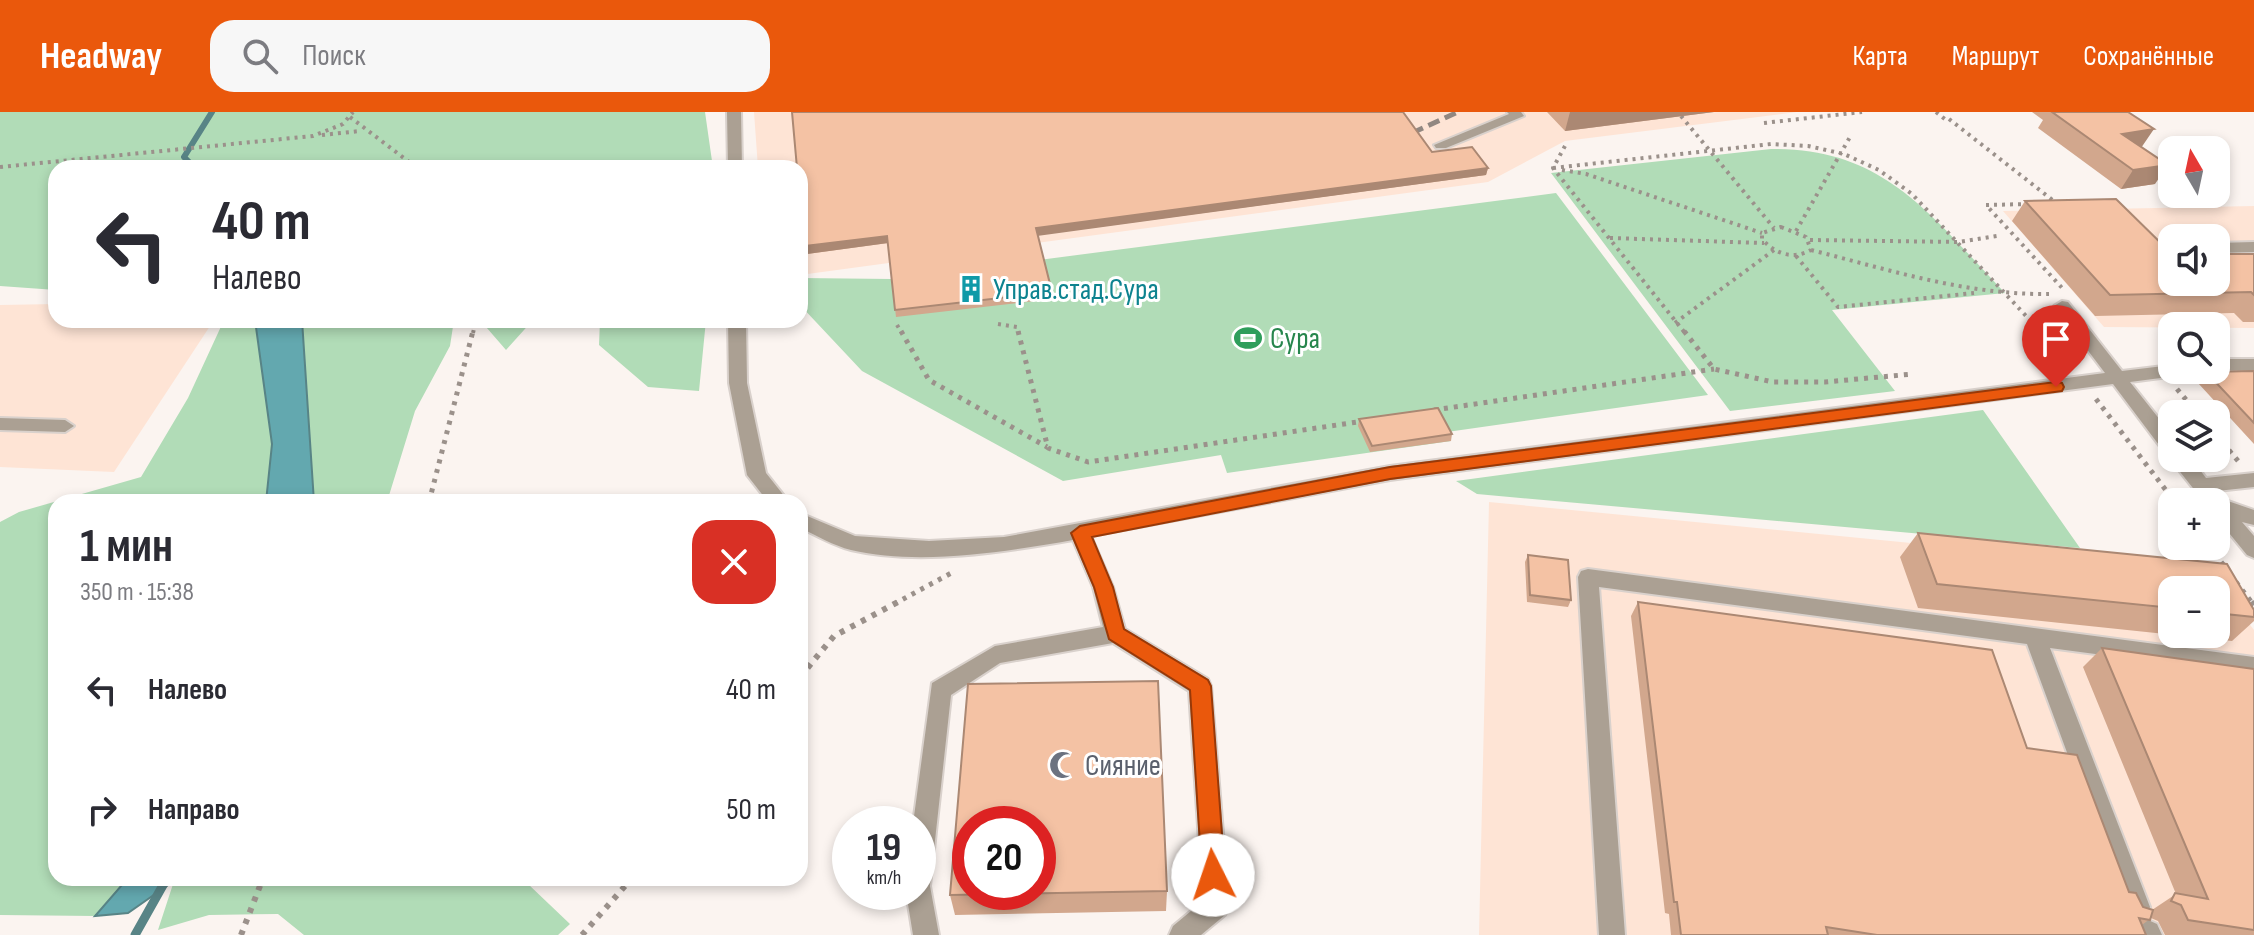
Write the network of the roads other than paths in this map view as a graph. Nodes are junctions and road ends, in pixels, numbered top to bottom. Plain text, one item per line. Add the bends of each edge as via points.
1 (734, 112) edge
2 (1514, 112) edge
3 (1441, 145) dead end
4 (735, 160) edge
5 (2254, 247) edge
6 (2230, 248) edge
7 (2061, 300) road end
8 (737, 328) edge
9 (2230, 365) edge
10 (2254, 365) edge
11 (2158, 373) edge
12 (2117, 379) junction
13 (0, 424) edge
14 (65, 426) dead end
15 (2158, 430) edge
16 (2191, 472) edge
17 (2254, 480) edge
18 (2202, 485) junction
19 (2204, 488) edge
20 (772, 494) edge
21 (2230, 509) edge
22 (2254, 518) edge
23 (2230, 520) edge
24 (808, 523) edge
25 (1080, 533) junction
26 (2254, 550) edge
27 (1116, 634) junction
28 (2035, 636) junction
29 (2254, 666) edge
30 (927, 806) edge
31 (2137, 907) edge
32 (922, 910) edge
33 (926, 935) edge
34 (1182, 935) edge
35 (1612, 935) edge

1 - 4 street
2 - 3 street via 1517,116
5 - 6 street
7 - 12 street
8 - 20 street via 738,383 757,475
9 - 10 street
11 - 12 street
12 - 15 street
12 - 25 street via 1938,394 1390,473
13 - 14 street
16 - 18 street
17 - 18 street
18 - 19 street
21 - 22 street
23 - 26 street
24 - 25 street via 853,543 929,549
25 - 27 street
27 - 30 street via 995,655 940,690
27 - 34 street via 1200,686 1216,906
28 - 29 street
28 - 31 street
28 - 35 street via 1588,577
32 - 33 street

